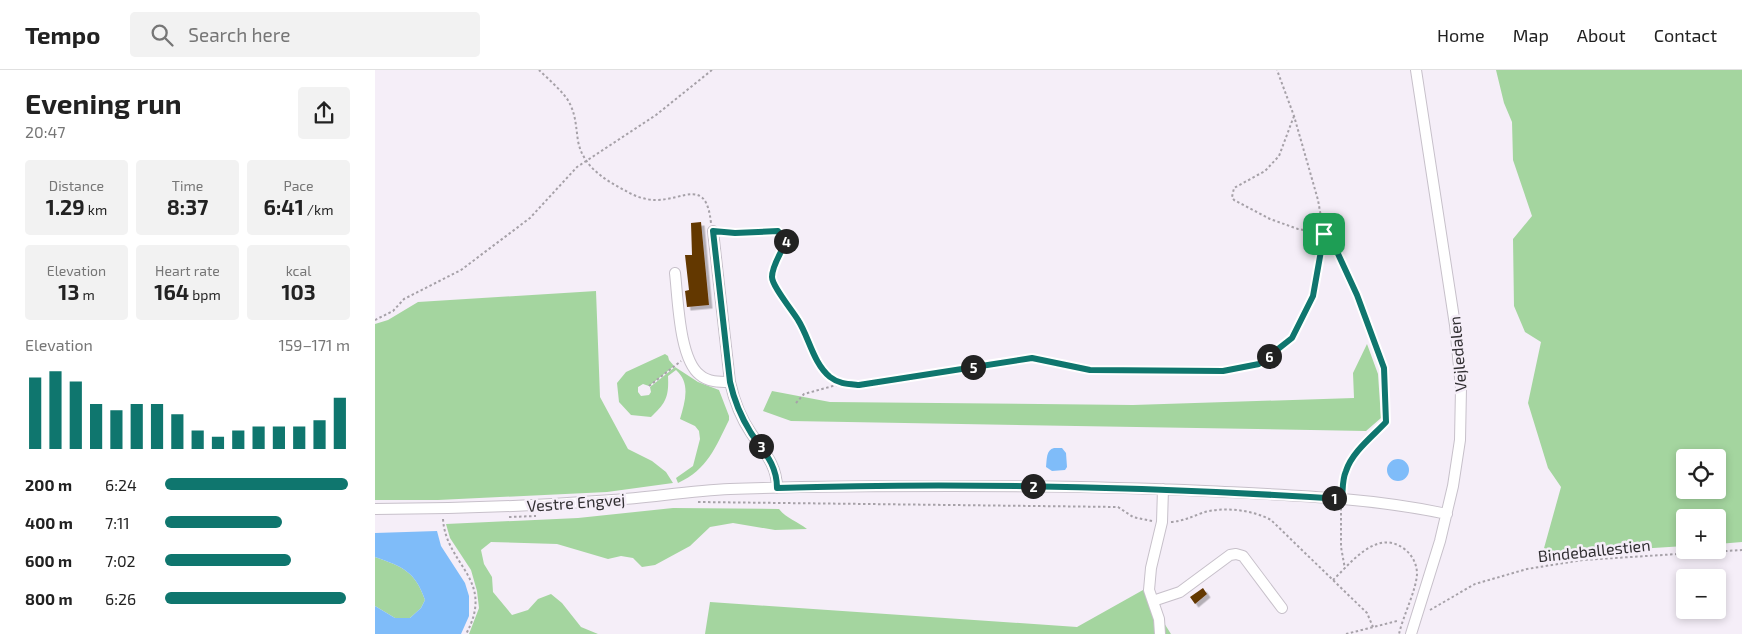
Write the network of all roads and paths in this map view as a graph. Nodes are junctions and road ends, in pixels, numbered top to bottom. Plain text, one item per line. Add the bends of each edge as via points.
1 (539, 70) edge
2 (712, 70) edge
3 (1277, 70) edge
4 (1417, 70) edge
5 (1294, 116) junction
6 (585, 161) junction
7 (713, 231) junction
8 (1324, 234) junction
9 (675, 273) dead end
10 (375, 320) edge
11 (683, 360) dead end
12 (730, 382) junction
13 (840, 384) junction
14 (649, 386) dead end
15 (796, 403) dead end
16 (777, 488) junction
17 (1163, 489) junction
18 (1342, 499) junction
19 (696, 502) dead end
20 (375, 509) edge
21 (1447, 514) junction
22 (443, 519) dead end
23 (1162, 522) junction
24 (1742, 550) edge
25 (1345, 569) junction
26 (1333, 580) junction
27 (1153, 601) junction
28 (1282, 608) dead end
29 (1427, 612) dead end
30 (1397, 621) dead end
31 (1373, 627) junction
32 (466, 634) edge
33 (1160, 634) edge
34 (1346, 634) edge
35 (1399, 634) edge
36 (1411, 634) edge

1 - 6 path via 569,102
2 - 6 path via 656,115
3 - 5 path
4 - 21 street, Vejledalen via 1455,326 1461,388 1460,440
5 - 8 path via 1318,200
5 - 8 path via 1279,156 1265,171 1234,188 1232,197 1270,219
6 - 7 path via 593,171 628,192 647,199 696,194 705,199 710,208
6 - 10 path via 530,218 461,270 404,300 393,311
7 - 12 street
7 - 13 path via 778,231 782,235 786,241 773,270 774,286 805,332 817,361 828,376
8 - 13 path via 1313,296 1292,338 1259,364 1223,371 1090,370 1032,358 859,385
8 - 18 path via 1333,243 1357,295 1384,368 1386,422 1346,469
9 - 12 street via 681,335 686,352 698,374 708,380
11 - 14 path
12 - 16 street via 735,403 773,467
13 - 15 path via 804,394
16 - 17 street, Vestre Engvej via 1038,486
16 - 20 street, Vestre Engvej via 694,491 518,506
17 - 18 street, Vestre Engvej
17 - 23 street
18 - 21 street, Vestre Engvej via 1396,504
18 - 25 path via 1341,547
19 - 23 path via 1118,507 1144,521
21 - 36 street, Vejledalen
22 - 32 path via 446,539 469,576 475,594 477,607
23 - 26 path via 1183,520 1213,510 1259,514 1271,520
23 - 27 street via 1151,568 1149,590
24 - 29 path, Bindeballestien via 1583,560 1527,569 1475,584
25 - 26 path
25 - 35 path via 1375,544 1393,543 1406,550 1416,565 1417,576
26 - 31 path via 1367,613
27 - 28 street via 1180,592 1230,555 1236,554 1243,556
27 - 33 street
30 - 31 path
31 - 34 path

